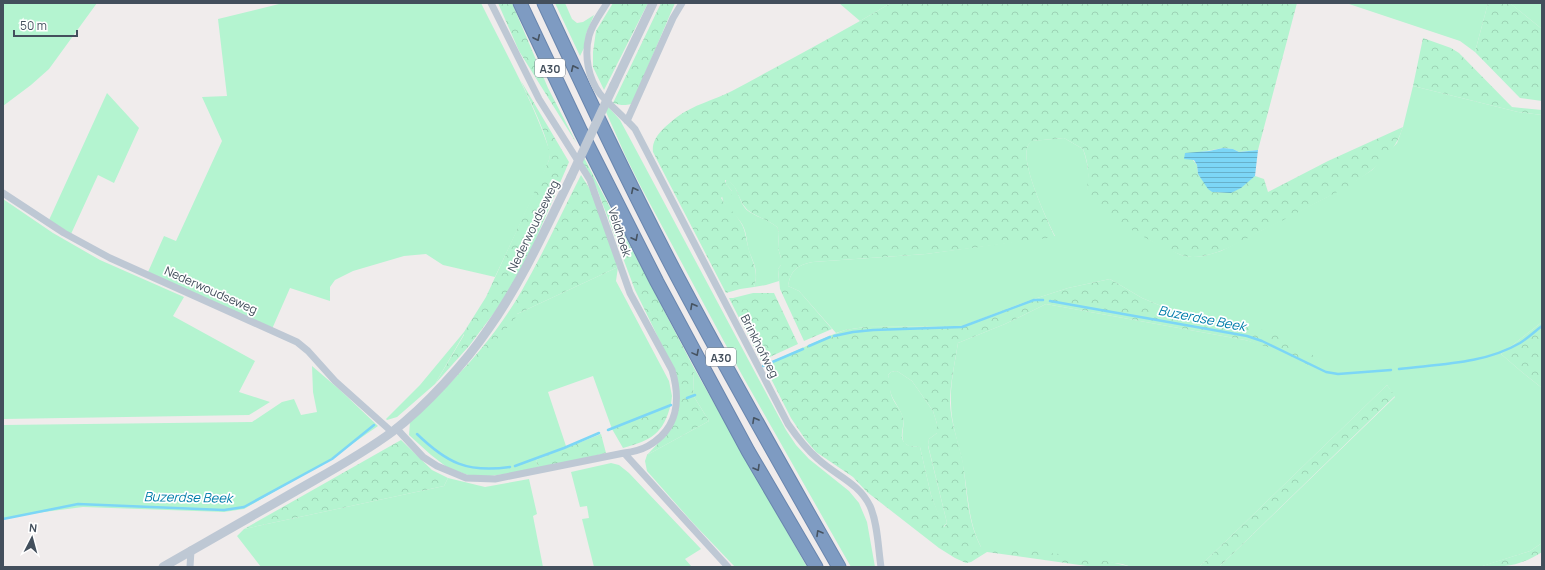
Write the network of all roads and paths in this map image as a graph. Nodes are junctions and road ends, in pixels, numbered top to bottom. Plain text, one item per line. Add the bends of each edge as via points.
1 (491, 3) edge
2 (520, 3) edge
3 (544, 3) edge
4 (607, 3) edge
5 (653, 3) edge
6 (682, 3) edge
7 (628, 121) junction
8 (3, 193) edge
9 (394, 430) junction
10 (624, 453) junction
11 (191, 550) junction
12 (163, 567) edge
13 (190, 567) edge
14 (728, 567) edge
15 (816, 567) edge
16 (838, 567) edge
17 (881, 567) edge

1 - 10 street, Veldhoek via 539,99 590,180 630,293 672,370 677,396 669,426 658,440 647,447
2 -> 15 highway, A30 via 580,132 658,282 748,451
16 -> 3 highway, A30 via 676,275
4 - 7 street, Brinkhofweg via 590,35 588,69 601,95
5 - 9 street, Nederwoudseweg, bridge via 571,177 507,301 466,358 441,386
6 - 7 street via 672,18
7 - 17 street, Brinkhofweg via 635,129 788,424 803,445 857,489 869,506 874,521
8 - 9 street, Nederwoudseweg via 64,233 110,258 297,342 335,380
9 - 10 street, Veldhoek via 423,457 466,478 495,479
9 - 11 street, Nederwoudseweg via 349,461
10 - 14 street
11 - 12 street, Nederwoudseweg
11 - 13 street

